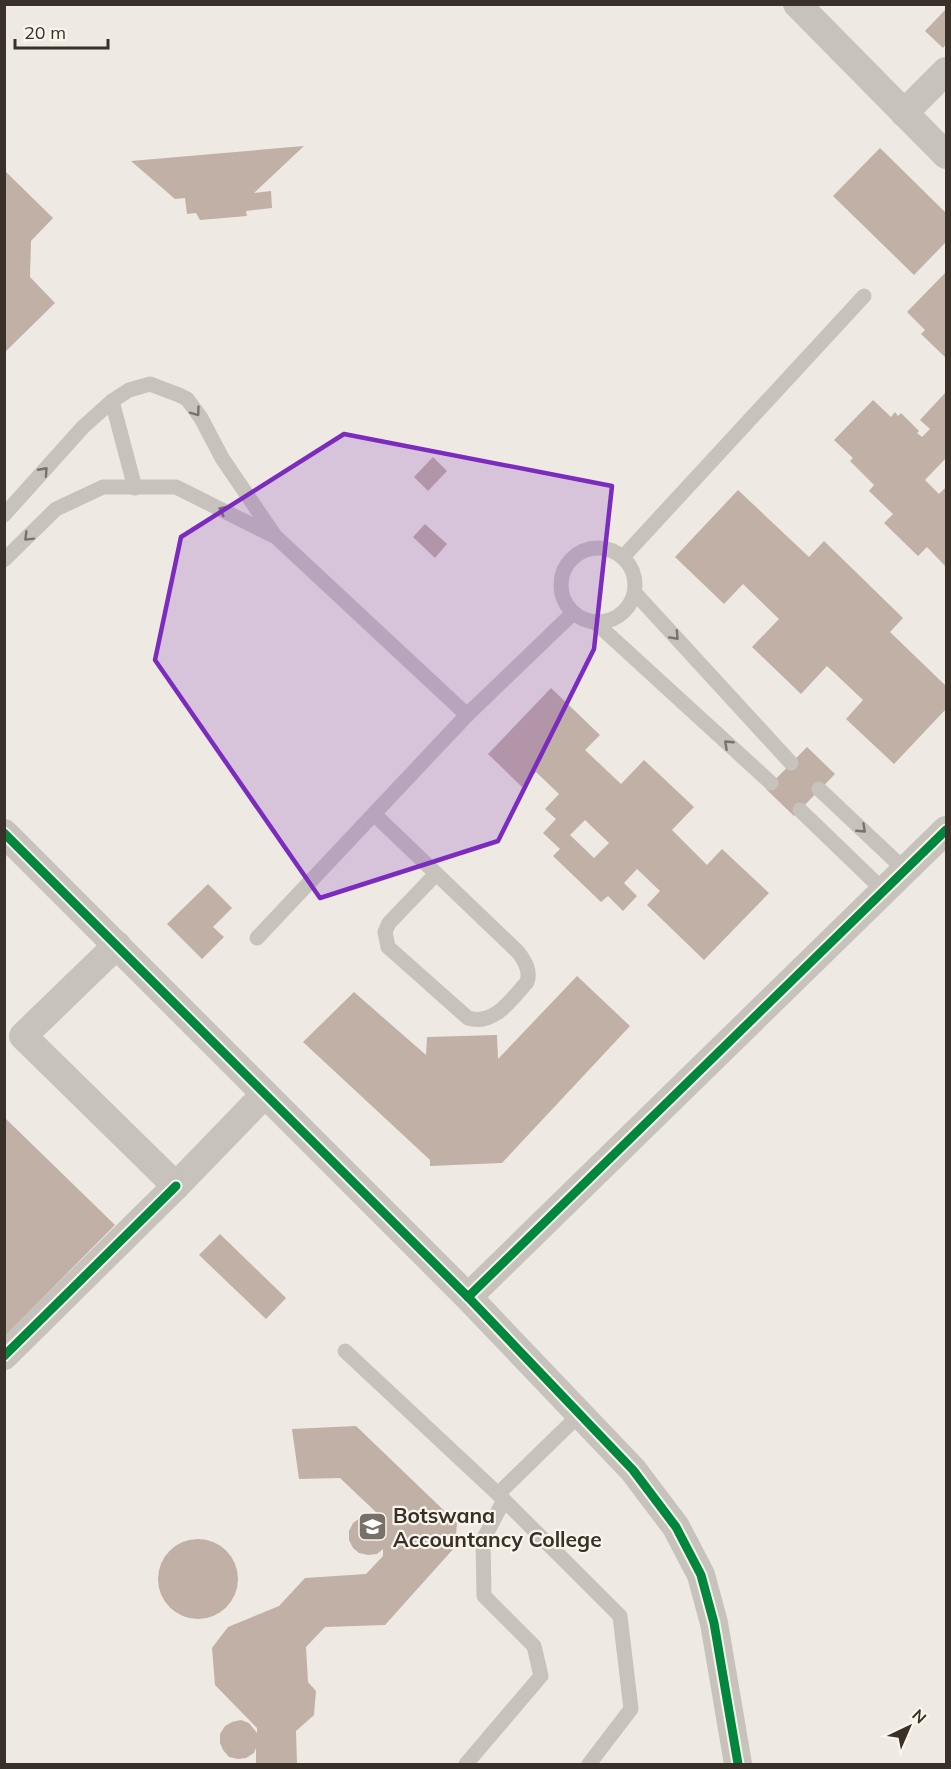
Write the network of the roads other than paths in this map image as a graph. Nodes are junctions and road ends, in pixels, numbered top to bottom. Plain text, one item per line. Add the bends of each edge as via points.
1 (797, 4) edge
2 (946, 71) edge
3 (904, 113) junction
4 (946, 155) edge
5 (864, 296) dead end
6 (112, 401) junction
7 (135, 488) junction
8 (4, 515) edge
9 (275, 536) junction
10 (623, 557) junction
11 (4, 560) edge
12 (635, 593) junction
13 (573, 613) junction
14 (596, 623) junction
15 (467, 715) junction
16 (791, 763) dead end
17 (771, 783) dead end
18 (819, 789) dead end
19 (800, 810) dead end
20 (374, 814) junction
21 (946, 830) edge
22 (4, 833) edge
23 (905, 870) junction
24 (436, 874) junction
25 (884, 891) junction
26 (257, 938) dead end
27 (117, 945) junction
28 (14, 1045) edge
29 (265, 1094) junction
30 (176, 1186) junction
31 (468, 1297) junction
32 (345, 1351) dead end
33 (4, 1356) edge
34 (580, 1414) junction
35 (501, 1497) junction
36 (466, 1764) edge
37 (589, 1764) edge
38 (738, 1764) edge

1 - 3 street
2 - 3 street
3 - 4 street
5 - 10 lane
6 - 7 lane
8 -> 6 lane via 83,427
6 -> 9 lane via 129,390 150,384 187,399
9 -> 7 lane via 176,488
7 -> 11 lane via 103,488 56,509
9 - 15 lane
10 - 12 lane via 631,568
10 - 13 lane via 612,550 592,548 574,555 561,577 560,590
12 - 14 lane via 621,615
12 -> 16 lane
13 - 14 lane
13 - 15 lane
17 -> 14 lane
15 - 20 lane
18 -> 23 lane
19 - 25 lane
20 - 24 lane
20 - 26 lane
21 - 23 street
22 - 27 street
23 - 25 street
24 - 24 lane via 389,923 385,932 388,948 468,1018 477,1021 498,1013 527,982 527,966 518,952
25 - 31 street
27 - 28 street
27 - 29 street
28 - 30 street
29 - 30 street
29 - 31 street
30 - 33 street
31 - 34 street
32 - 35 lane
34 - 35 lane
34 - 38 street via 633,1470 676,1527 701,1575 714,1623
35 - 36 lane via 483,1540 484,1596 534,1646 541,1677
35 - 37 lane via 620,1617 631,1709

